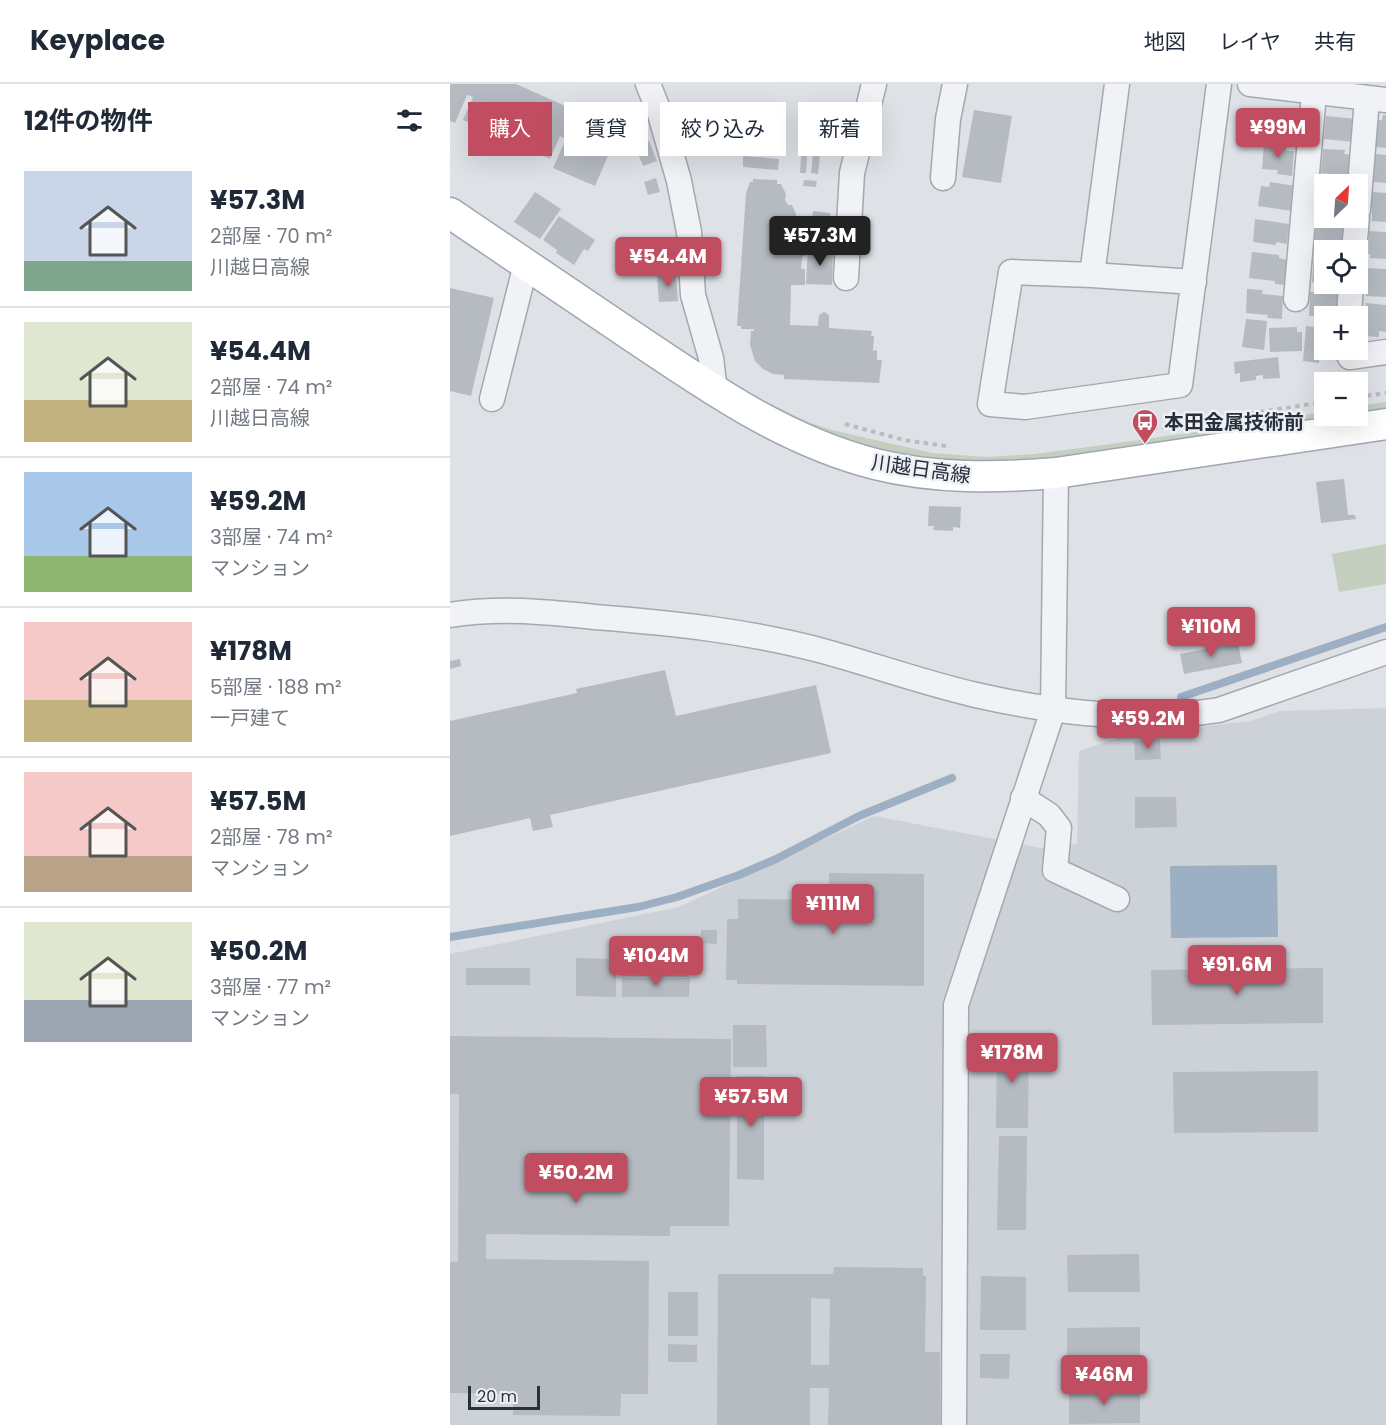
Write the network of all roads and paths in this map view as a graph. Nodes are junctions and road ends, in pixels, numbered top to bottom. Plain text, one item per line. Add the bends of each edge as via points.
1 (648, 84) edge
2 (874, 84) edge
3 (955, 84) edge
4 (1117, 84) edge
5 (1219, 84) edge
6 (1250, 84) edge
7 (1314, 93) junction
8 (1360, 95) edge
9 (1359, 174) edge
10 (943, 178) dead end
11 (450, 213) edge
12 (526, 264) junction
13 (1092, 275) junction
14 (846, 278) dead end
15 (1194, 282) junction
16 (1296, 300) dead end
17 (1386, 352) edge
18 (1368, 354) edge
19 (715, 392) junction
20 (1386, 393) edge
21 (1368, 396) edge
22 (492, 399) dead end
23 (1386, 424) edge
24 (1056, 473) junction
25 (450, 615) edge
26 (1386, 652) edge
27 (1053, 710) junction
28 (1023, 798) junction
29 (1117, 899) dead end
30 (954, 1425) edge

1 - 19 street via 679,181 689,232 693,295 711,358
2 - 14 street via 852,173
3 - 10 street
4 - 13 street
5 - 15 street
6 - 7 street
7 - 8 street
7 - 16 street
8 - 9 street
11 - 12 main road, 川越日高線
12 - 19 main road, 川越日高線
12 - 22 street
13 - 15 street
13 - 15 street via 1011,272 990,404 1025,407 1180,385
17 - 18 street
19 - 24 main road, 川越日高線 via 797,436 875,464 967,476
20 - 21 path
23 - 24 main road, 川越日高線
24 - 27 street
25 - 27 street via 516,610 674,624 756,636 975,695
26 - 27 street via 1219,710 1191,714
27 - 28 street
28 - 29 street via 1059,828 1055,870
28 - 30 street via 956,1005

